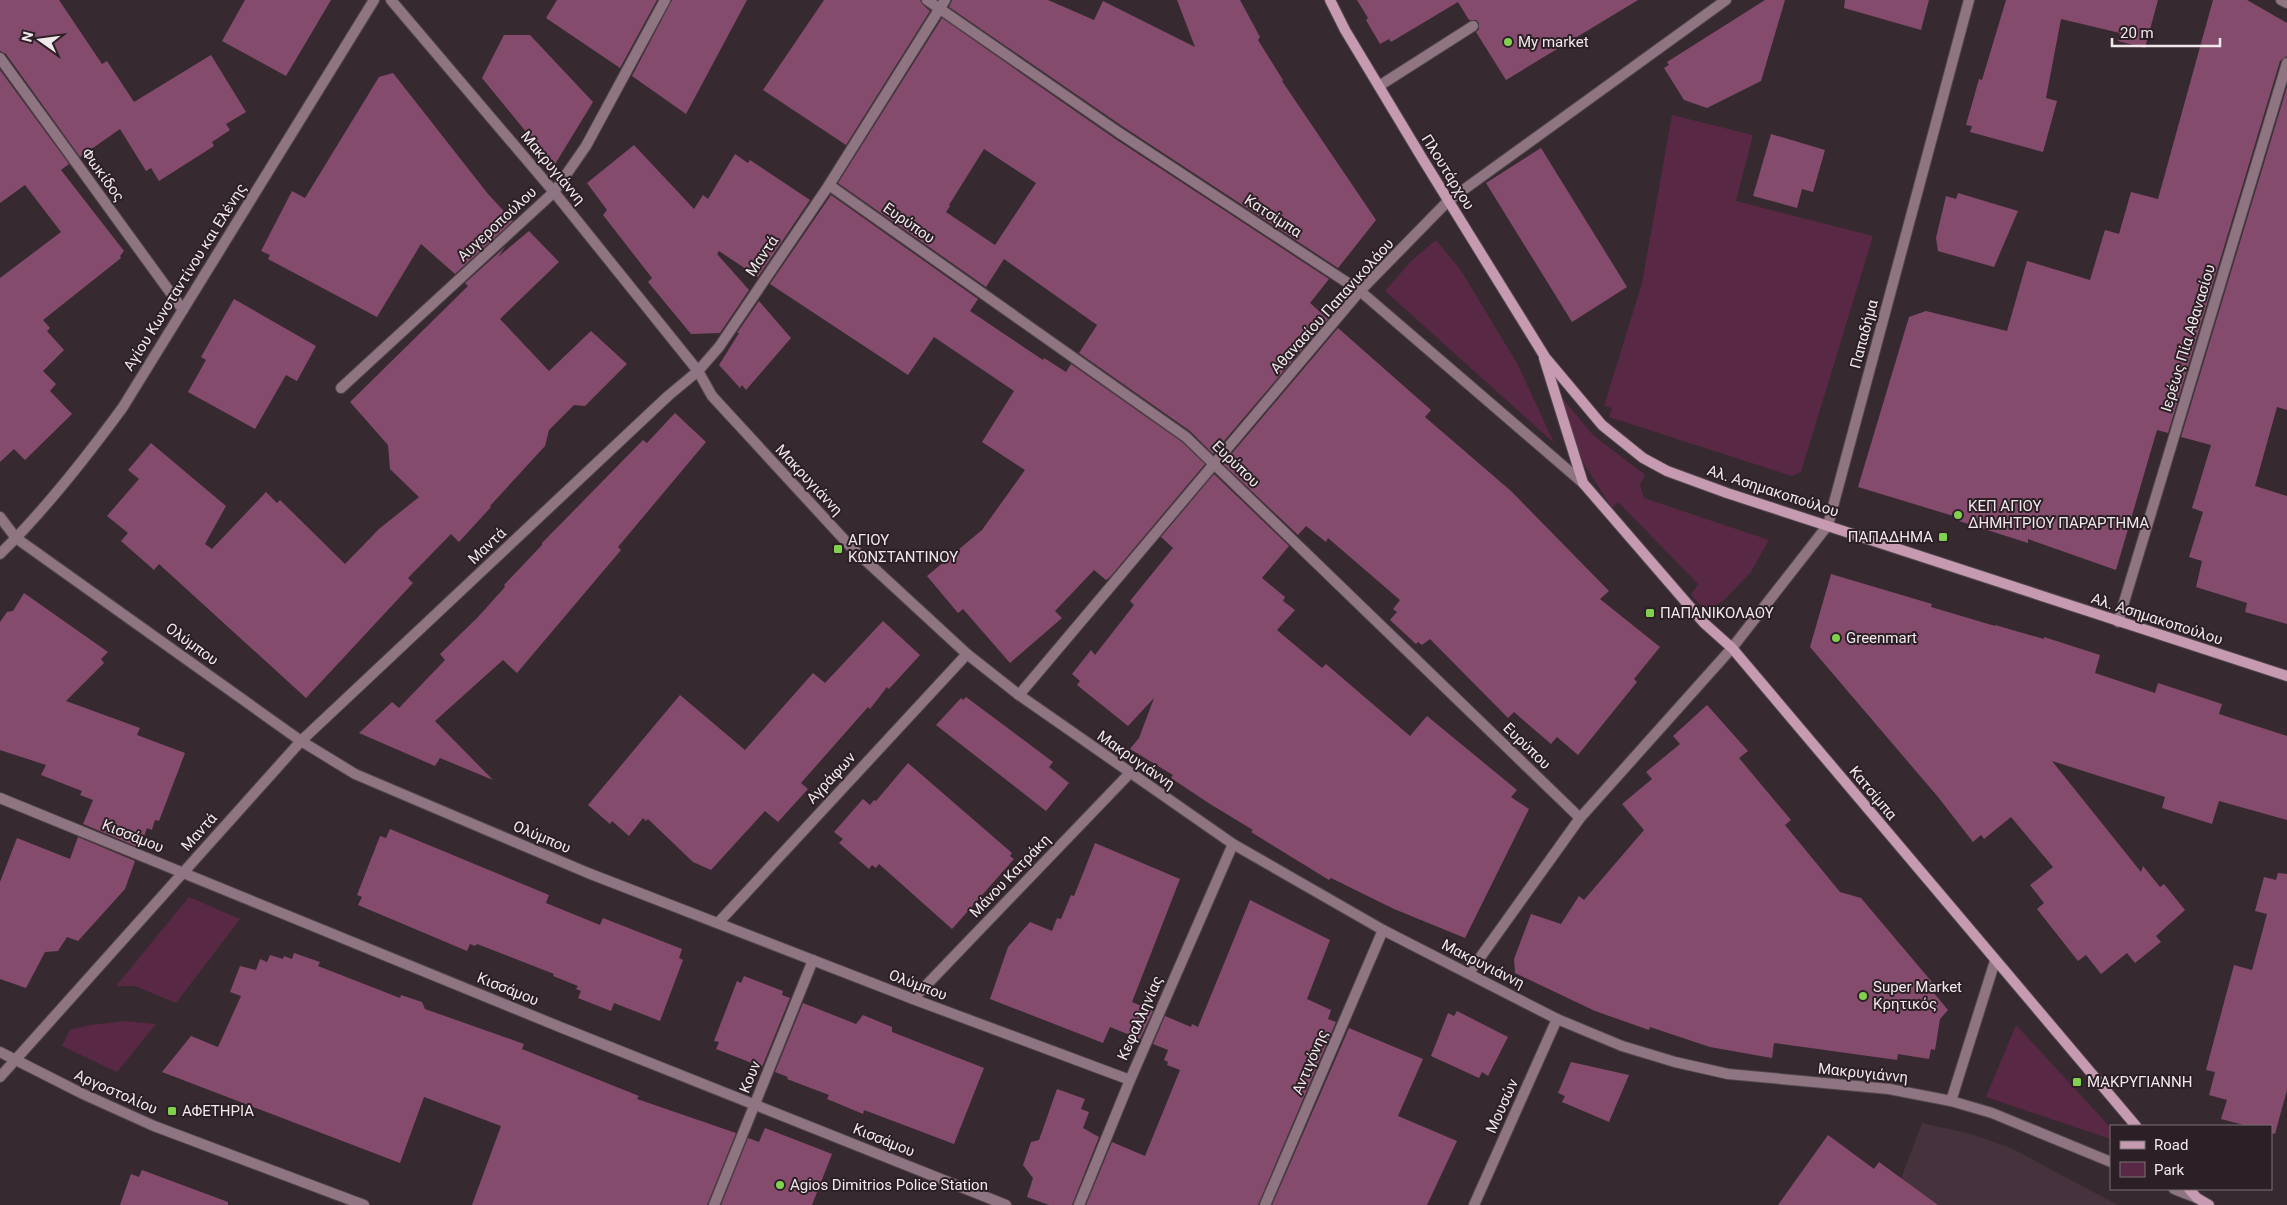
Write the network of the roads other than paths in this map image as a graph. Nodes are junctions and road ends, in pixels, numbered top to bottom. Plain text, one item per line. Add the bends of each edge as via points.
1 (374, 0) edge
2 (391, 0) edge
3 (665, 0) edge
4 (927, 0) edge
5 (1330, 0) edge
6 (1726, 0) edge
7 (1969, 0) edge
8 (2281, 0) edge
9 (2287, 3) edge
10 (942, 4) edge
11 (1713, 4) edge
12 (1472, 26) dead end
13 (0, 58) edge
14 (2287, 63) edge
15 (1378, 86) junction
16 (829, 184) junction
17 (554, 192) junction
18 (1448, 201) junction
19 (1360, 291) junction
20 (182, 310) junction
21 (1544, 355) junction
22 (698, 371) junction
23 (341, 388) dead end
24 (1215, 464) junction
25 (1583, 483) junction
26 (0, 517) edge
27 (1828, 525) junction
28 (16, 538) junction
29 (0, 554) edge
30 (2118, 622) junction
31 (1732, 648) junction
32 (967, 654) junction
33 (2287, 676) edge
34 (1019, 695) junction
35 (301, 741) junction
36 (1129, 774) junction
37 (0, 798) edge
38 (1580, 818) junction
39 (1233, 844) junction
40 (183, 872) junction
41 (718, 923) junction
42 (1383, 930) junction
43 (813, 960) junction
44 (1995, 961) junction
45 (1469, 973) junction
46 (913, 999) junction
47 (1557, 1019) junction
48 (0, 1052) edge
49 (15, 1060) junction
50 (0, 1077) edge
51 (1130, 1080) junction
52 (1951, 1101) junction
53 (754, 1105) junction
54 (2135, 1125) edge
55 (2110, 1162) edge
56 (2177, 1190) edge
57 (2190, 1190) edge
58 (2197, 1198) junction
59 (364, 1205) edge
60 (714, 1205) edge
61 (1006, 1205) edge
62 (1079, 1205) edge
63 (1265, 1205) edge
64 (1474, 1205) edge
65 (2209, 1205) edge

1 - 20 street, Αγίου Κωνσταντίνου και Ελένης
2 - 17 street, Μακρυγιάννη
3 - 17 street, Αυγεροπούλου via 586,146
4 - 10 street, Κατσίμπα
5 - 15 street, Πλουτάρχου
6 - 11 street, Αθανασίου Παπανικολάου
7 - 27 street, Παπαδήμα
8 - 9 street
10 - 16 street, Μαντά
10 - 19 street, Κατσίμπα via 1118,132
11 - 18 street, Αθανασίου Παπανικολάου
12 - 15 street
13 - 20 street, Φωκίδος
14 - 30 street, Ιερέως Πία Αθανασίου
15 - 18 street, Πλουτάρχου
16 - 22 street, Μαντά via 719,347
16 - 24 street, Ευρύπου via 1186,437
17 - 22 street, Μακρυγιάννη
17 - 23 street, Αυγεροπούλου
18 - 19 street, Αθανασίου Παπανικολάου
18 - 21 street, Πλουτάρχου
19 - 24 street, Αθανασίου Παπανικολάου
19 - 25 street, Κατσίμπα
20 - 28 street, Αγίου Κωνσταντίνου και Ελένης via 123,407 88,455
21 - 25 street, Κατσίμπα
21 - 27 street, Αλ. Ασημακοπούλου via 1602,425 1643,458 1727,494
22 - 32 street, Μακρυγιάννη via 712,396 851,547
22 - 35 street, Μαντά via 661,402
24 - 34 street, Αθανασίου Παπανικολάου
24 - 38 street, Ευρύπου
25 - 31 street, Κατσίμπα via 1704,623
26 - 28 street, Ολύμπου
27 - 30 street, Αλ. Ασημακοπούλου
27 - 31 street, Παπαδήμα
28 - 29 street, Αγίου Κωνσταντίνου και Ελένης
28 - 35 street, Ολύμπου
30 - 33 street, Αλ. Ασημακοπούλου
31 - 38 street, Παπαδήμα
31 - 44 street, Κατσίμπα
32 - 34 street, Μακρυγιάννη
32 - 41 street, Αγράφων
34 - 36 street, Μακρυγιάννη
35 - 40 street, Μαντά
35 - 41 street, Ολύμπου via 355,774 588,873
36 - 39 street, Μακρυγιάννη
36 - 46 street, Μάνου Κατράκη
37 - 40 street, Κισσάμου
38 - 45 street, Παπαδήμα
39 - 42 street, Μακρυγιάννη
39 - 51 street, Κεφαλληνίας
40 - 49 street, Μαντά
40 - 53 street, Κισσάμου
41 - 43 street, Ολύμπου
42 - 45 street, Μακρυγιάννη
42 - 63 street, Αντιγόνης
43 - 46 street, Ολύμπου
43 - 53 street, Κουν
44 - 52 street
44 - 54 street, Κατσίμπα
45 - 47 street, Μακρυγιάννη
46 - 51 street, Ολύμπου
47 - 52 street, Μακρυγιάννη via 1622,1046 1710,1070 1889,1089
47 - 64 street, Μουσών
48 - 49 street, Αργοστολίου
49 - 50 street, Μαντά
49 - 59 street, Αργοστολίου via 154,1126
51 - 62 street, Κεφαλληνίας
52 - 55 street, Μακρυγιάννη via 1992,1113
53 - 60 street, Κουν
53 - 61 street, Κισσάμου
56 - 58 street
57 - 58 street
58 - 65 street

